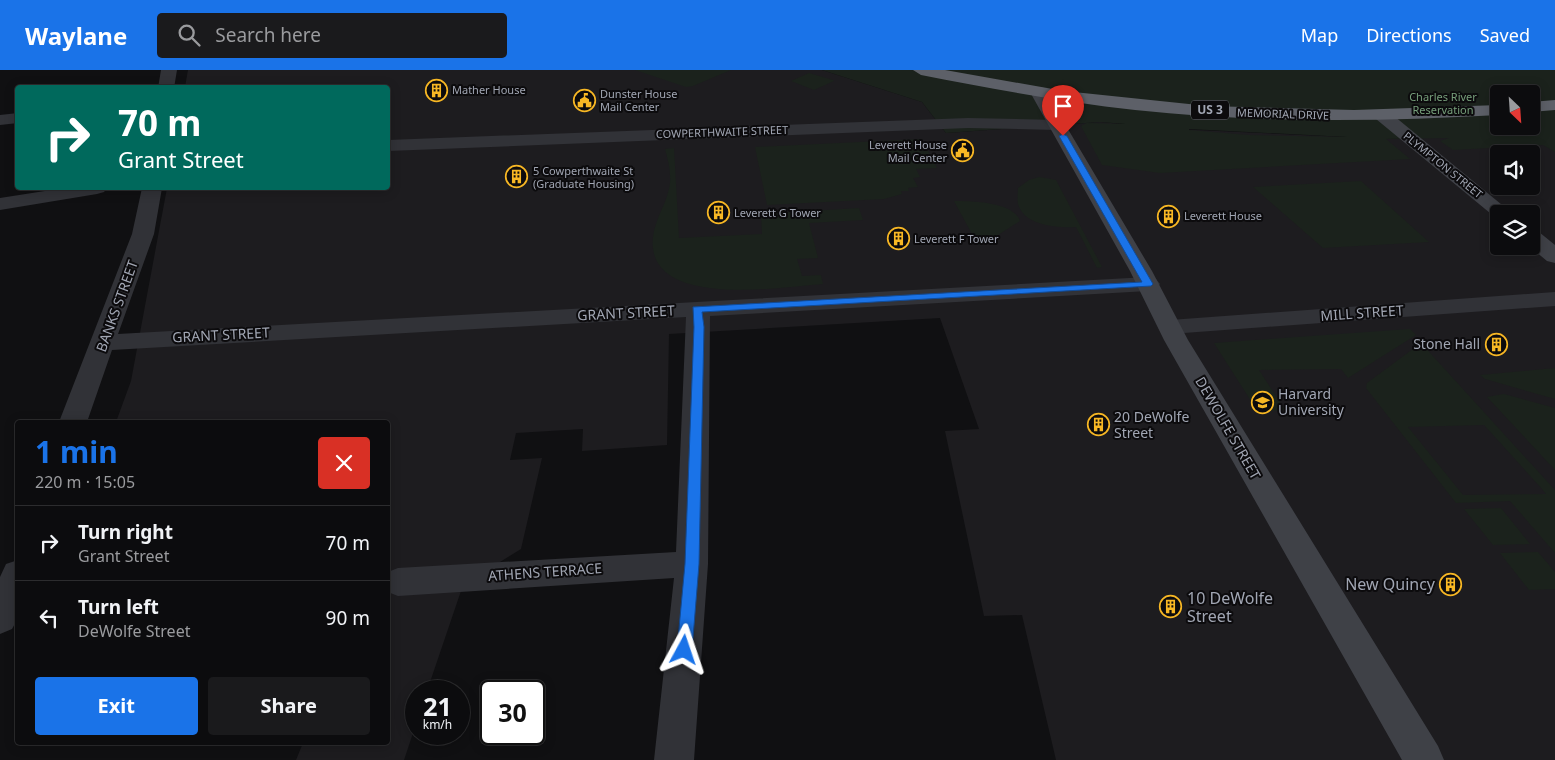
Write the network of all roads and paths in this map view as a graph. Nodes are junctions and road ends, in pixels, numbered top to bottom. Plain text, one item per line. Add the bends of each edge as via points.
1 (169, 70) edge
2 (921, 70) edge
3 (166, 85) edge
4 (1038, 92) junction
5 (1555, 105) edge
6 (1540, 106) edge
7 (1490, 110) edge
8 (1382, 115) junction
9 (15, 118) edge
10 (0, 120) edge
11 (1057, 126) junction
12 (390, 146) edge
13 (85, 190) edge
14 (152, 190) edge
15 (0, 204) edge
16 (1492, 205) edge
17 (1540, 244) edge
18 (1555, 256) edge
19 (1148, 284) junction
20 (1555, 299) edge
21 (697, 309) junction
22 (1170, 327) junction
23 (103, 343) junction
24 (74, 420) edge
25 (692, 564) junction
26 (15, 580) edge
27 (398, 582) dead end
28 (0, 620) edge
29 (674, 760) edge
30 (1424, 760) edge

1 - 3 street
2 - 4 highway, MEMORIAL DRIVE / US 3
4 - 8 highway, MEMORIAL DRIVE / US 3 via 1198,110
4 - 11 street, DEWOLFE STREET
5 - 6 highway
7 - 8 highway, MEMORIAL DRIVE / US 3
8 - 16 street, PLYMPTON STREET
9 - 10 street
11 - 12 street, COWPERTHWAITE STREET via 968,122
11 - 19 street, DEWOLFE STREET
13 - 15 street
14 - 23 street, BANKS STREET via 143,234
17 - 18 street
19 - 21 street, GRANT STREET
19 - 22 street, DEWOLFE STREET
20 - 22 street, MILL STREET
21 - 23 street, GRANT STREET
21 - 25 street
22 - 30 street, DEWOLFE STREET
23 - 24 street, BANKS STREET
25 - 27 street, ATHENS TERRACE
25 - 29 street
26 - 28 street

